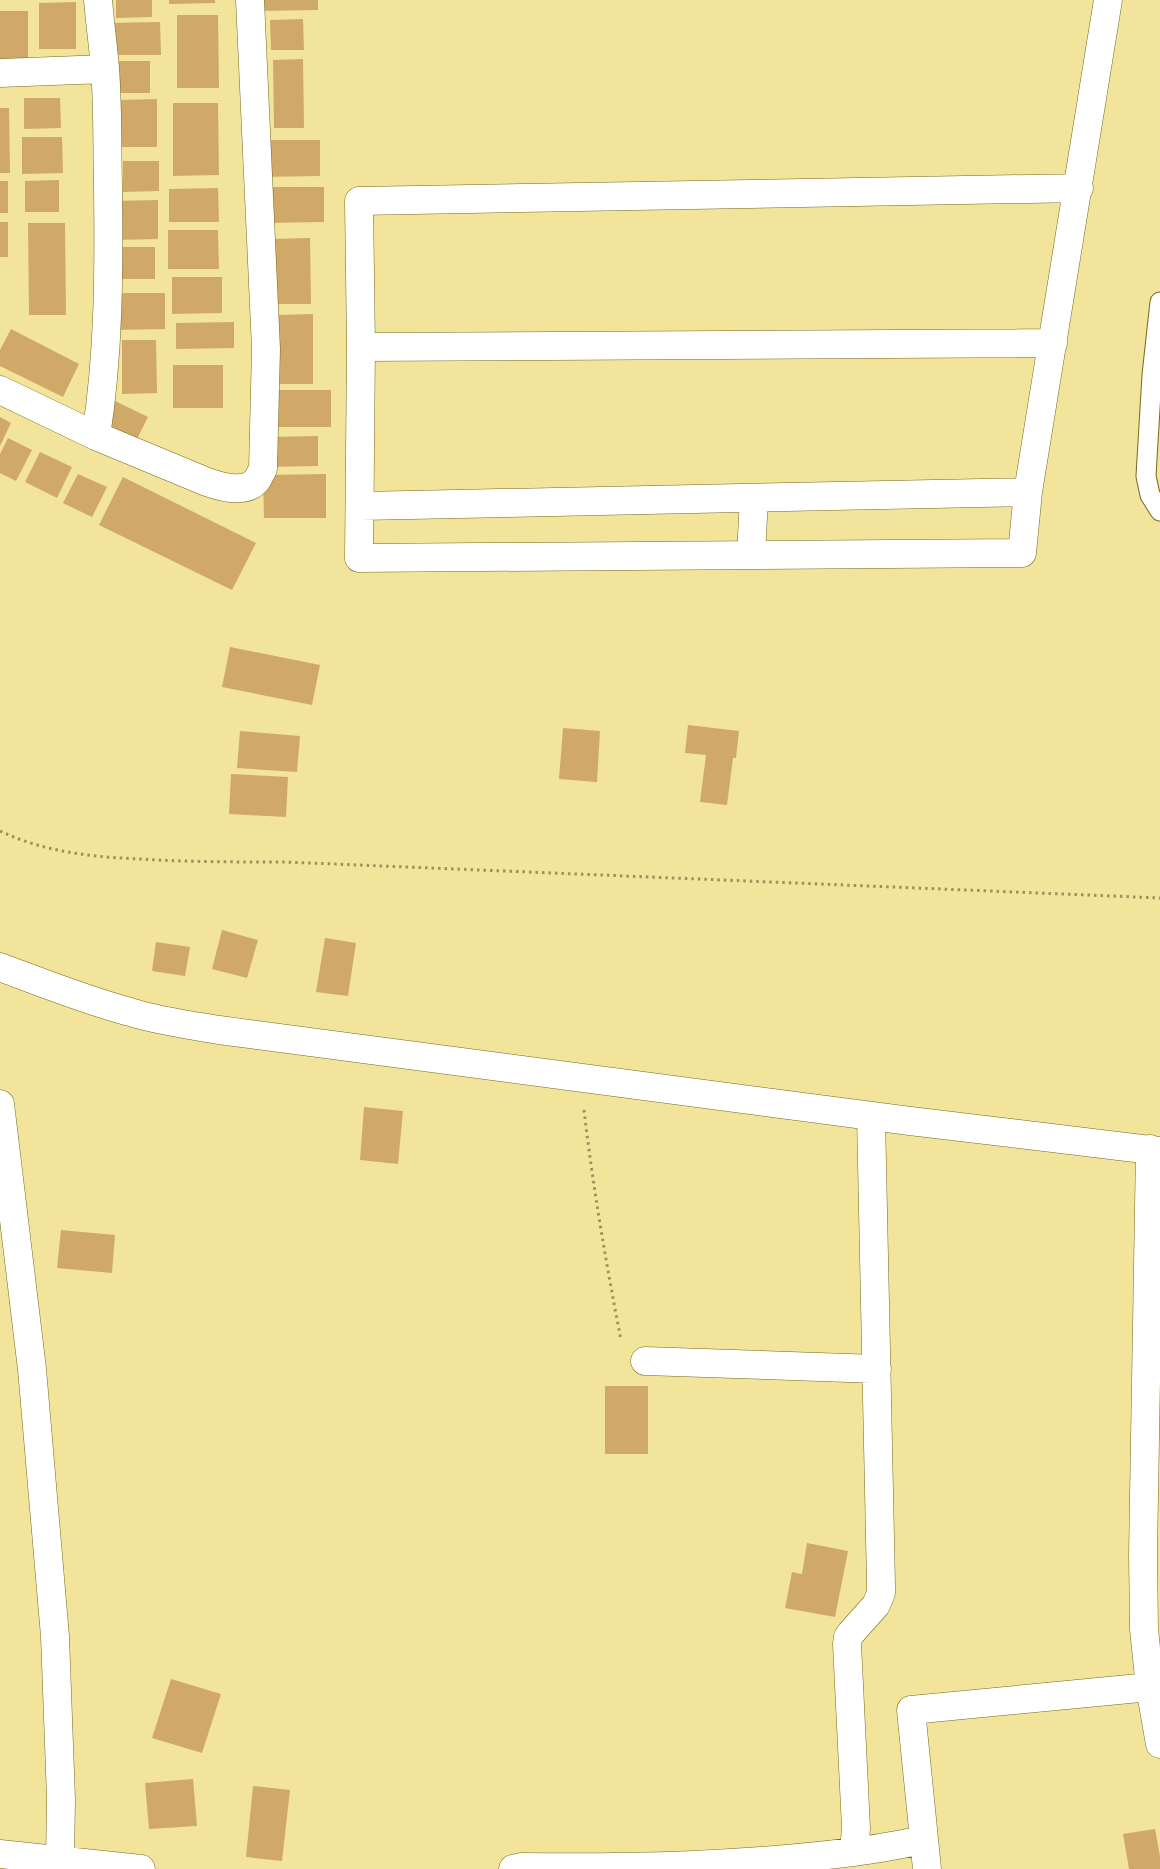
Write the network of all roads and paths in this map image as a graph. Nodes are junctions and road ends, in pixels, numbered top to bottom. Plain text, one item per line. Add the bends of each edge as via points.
1 (98, 0) edge
2 (250, 0) edge
3 (1108, 0) edge
4 (105, 69) junction
5 (0, 73) edge
6 (1079, 188) junction
7 (1160, 302) edge
8 (1053, 343) junction
9 (361, 347) junction
10 (0, 390) edge
11 (96, 436) junction
12 (1028, 492) junction
13 (754, 498) junction
14 (361, 506) junction
15 (1160, 511) edge
16 (751, 555) junction
17 (0, 830) edge
18 (1160, 898) edge
19 (0, 967) edge
20 (580, 1078) junction
21 (0, 1104) edge
22 (871, 1116) junction
23 (1155, 1150) edge
24 (645, 1361) joint
25 (877, 1369) junction
26 (1150, 1686) junction
27 (1160, 1744) edge
28 (924, 1840) junction
29 (854, 1852) junction
30 (0, 1854) edge
31 (60, 1859) junction
32 (766, 1865) edge
33 (142, 1869) edge
34 (513, 1869) edge
35 (621, 1869) edge
36 (927, 1869) edge

1 - 4 street
2 - 11 street via 266,350 262,469 256,481 243,487 224,488
3 - 6 street
4 - 5 street
4 - 11 street via 108,307
6 - 8 street
6 - 9 street via 360,201
7 - 15 lane via 1146,476 1150,495
8 - 9 street
8 - 12 street
9 - 14 street
10 - 11 street
12 - 13 street
12 - 16 street via 1022,554
13 - 14 street
13 - 16 street
14 - 16 street via 359,558
17 - 18 path via 22,842 88,856 156,860 305,863
19 - 20 street via 130,1013 174,1022
20 - 22 street
20 - 24 path via 592,1184 622,1345 630,1358
21 - 31 street via 32,1369 55,1636
22 - 23 street
22 - 25 street
23 - 26 street via 1143,1554 1144,1629
24 - 25 street
25 - 29 street via 881,1593 876,1605 848,1637 847,1644 856,1828
26 - 27 street
26 - 28 street via 911,1710
28 - 29 street
28 - 36 street
29 - 32 street
30 - 31 street
31 - 33 street
32 - 35 street
34 - 35 street

